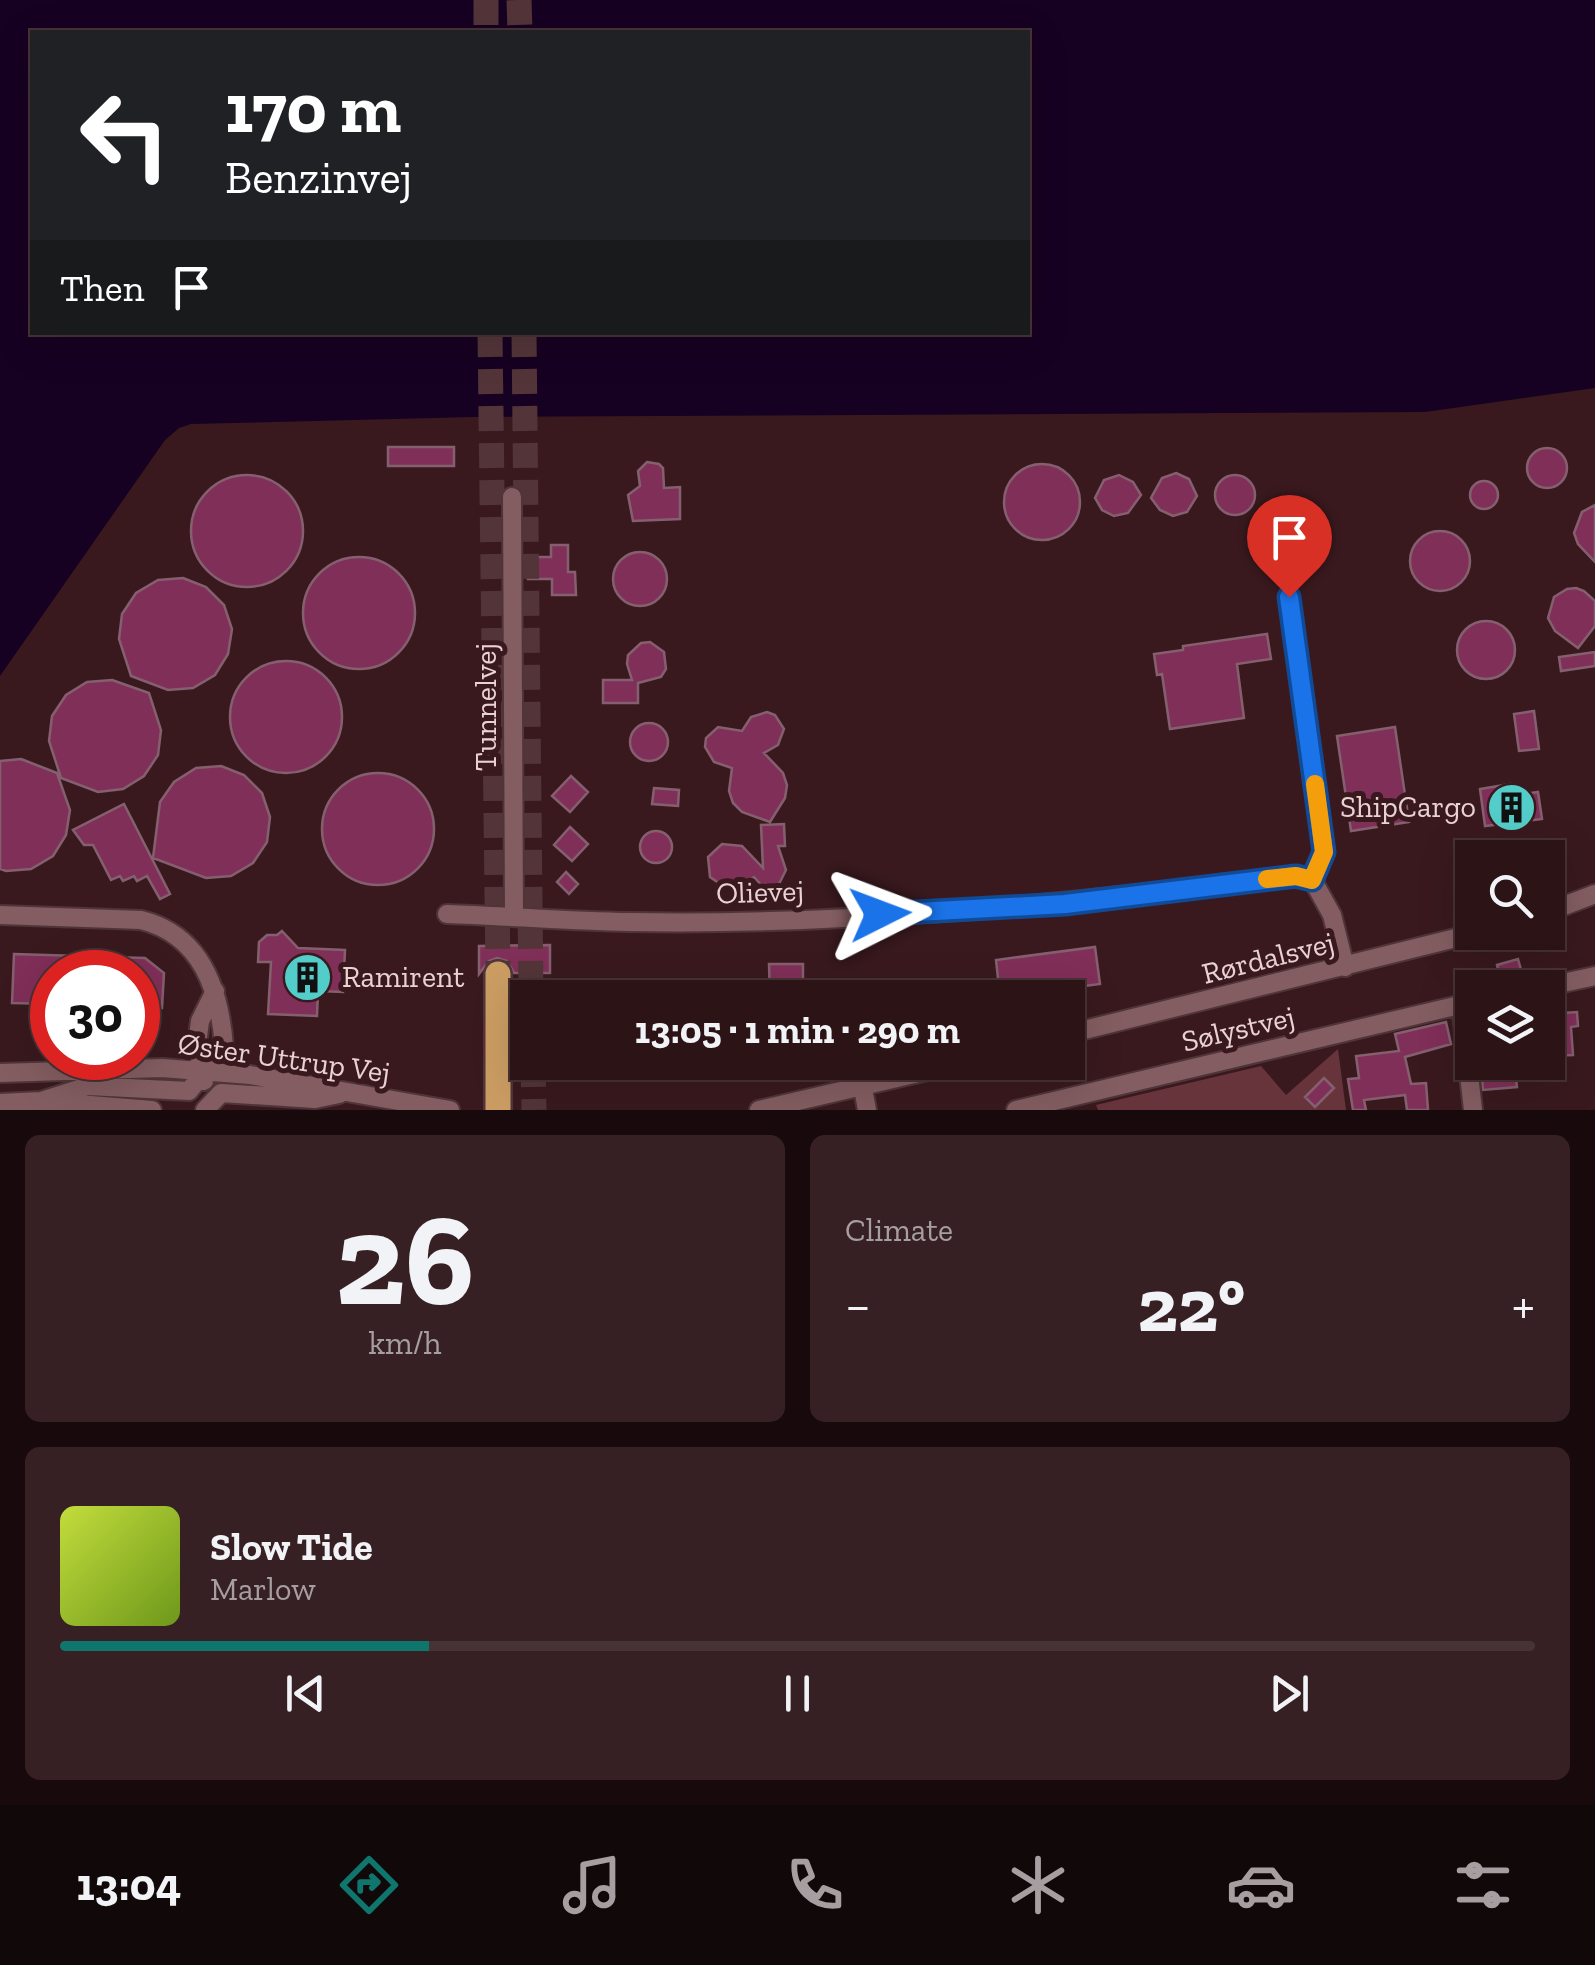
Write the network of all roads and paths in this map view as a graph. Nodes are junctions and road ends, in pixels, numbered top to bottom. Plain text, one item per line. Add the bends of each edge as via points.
1 (512, 497) dead end
2 (1289, 597) dead end
3 (1312, 880) junction
4 (1595, 894) edge
5 (1565, 905) edge
6 (446, 914) dead end
7 (0, 915) edge
8 (514, 916) junction
9 (1455, 939) edge
10 (1346, 967) junction
11 (498, 974) tunnel mouth
12 (1595, 976) edge
13 (1565, 983) edge
14 (215, 991) junction
15 (1455, 1006) edge
16 (1085, 1030) edge
17 (204, 1072) junction
18 (0, 1073) edge
19 (894, 1080) edge
20 (1471, 1080) edge
21 (862, 1088) junction
22 (344, 1093) junction
23 (41, 1101) junction
24 (0, 1102) edge
25 (1073, 1103) edge
26 (445, 1109) edge
27 (152, 1110) edge
28 (204, 1110) edge
29 (498, 1110) edge
30 (760, 1110) edge
31 (867, 1110) edge
32 (1016, 1110) edge
33 (1473, 1110) edge

1 - 8 street, Tunnelvej
2 - 3 street via 1324,852
3 - 8 street, Olievej via 1296,876 1065,904 770,920
3 - 10 street via 1332,915
4 - 5 street
6 - 8 street, Olievej
7 - 14 street via 162,925 194,950
9 - 10 street, Rørdalsvej
10 - 16 street, Rørdalsvej
11 - 29 highway
12 - 13 street
14 - 17 street via 196,1046
14 - 17 street via 224,1047
15 - 25 street, Sølystvej
17 - 18 street, Øster Uttrup Vej
17 - 22 street, Øster Uttrup Vej
17 - 23 street via 189,1092 88,1086
17 - 28 street
19 - 21 street
20 - 33 street
21 - 30 street
21 - 31 street
22 - 26 street, Øster Uttrup Vej
22 - 28 street via 221,1093
23 - 24 street
23 - 27 street
25 - 32 street, Sølystvej

